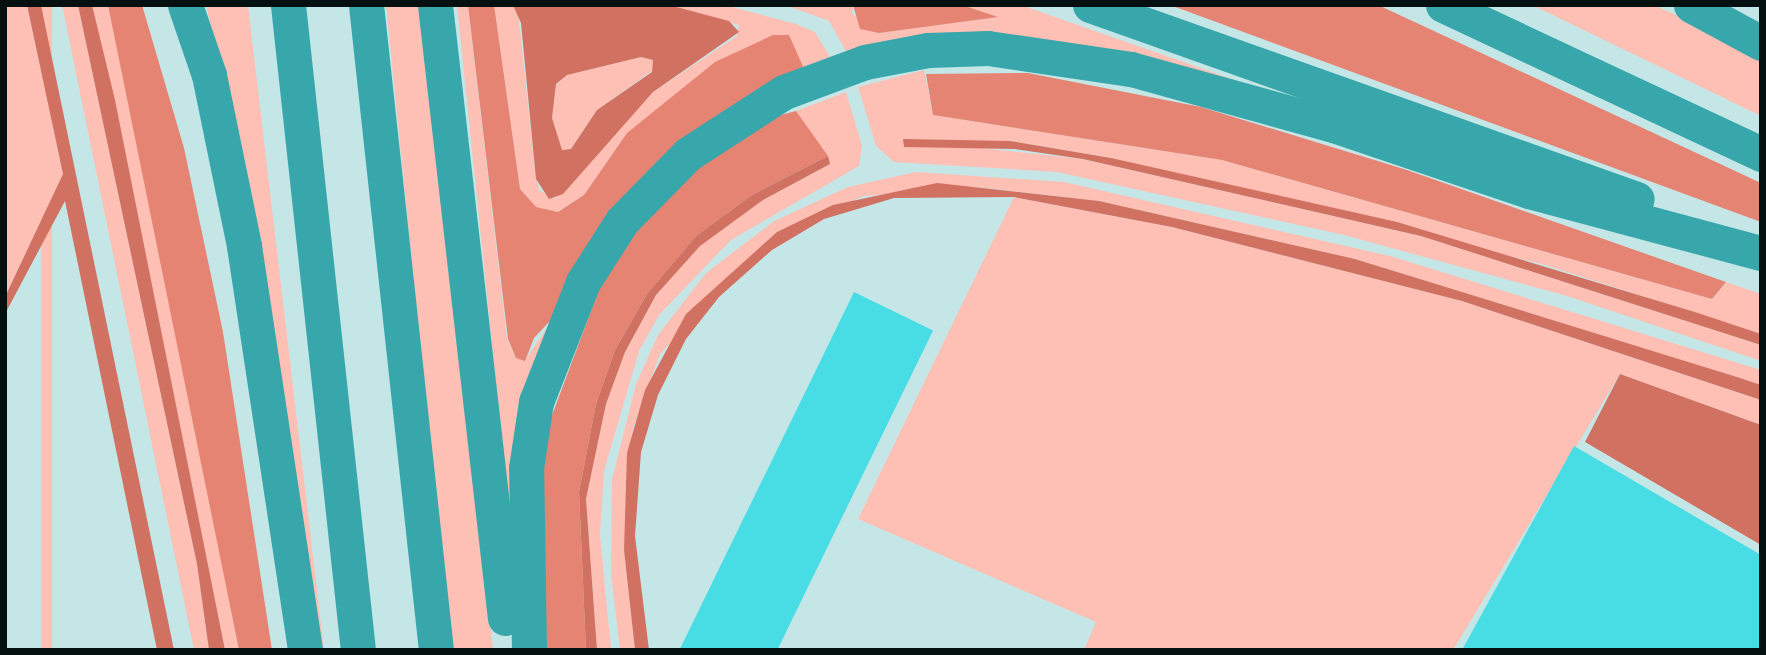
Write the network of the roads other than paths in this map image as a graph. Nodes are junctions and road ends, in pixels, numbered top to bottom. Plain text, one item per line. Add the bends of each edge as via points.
1 (185, 5) edge
2 (288, 5) edge
3 (366, 5) edge
4 (435, 5) edge
5 (1090, 5) edge
6 (1443, 5) edge
7 (1691, 5) edge
8 (1761, 43) edge
9 (1761, 155) edge
10 (1761, 247) edge
11 (1761, 253) edge
12 (304, 650) edge
13 (358, 650) edge
14 (436, 650) edge
15 (509, 650) edge
16 (529, 650) edge

1 - 12 highway via 209,75 244,246
2 - 13 highway
3 - 14 highway
4 - 15 highway
5 - 10 highway via 1492,144
6 - 9 highway
7 - 8 highway
11 - 16 highway via 1529,191 1207,87 1119,66 988,48 928,50 866,62 744,114 688,154 622,222 583,282 536,402 526,468

